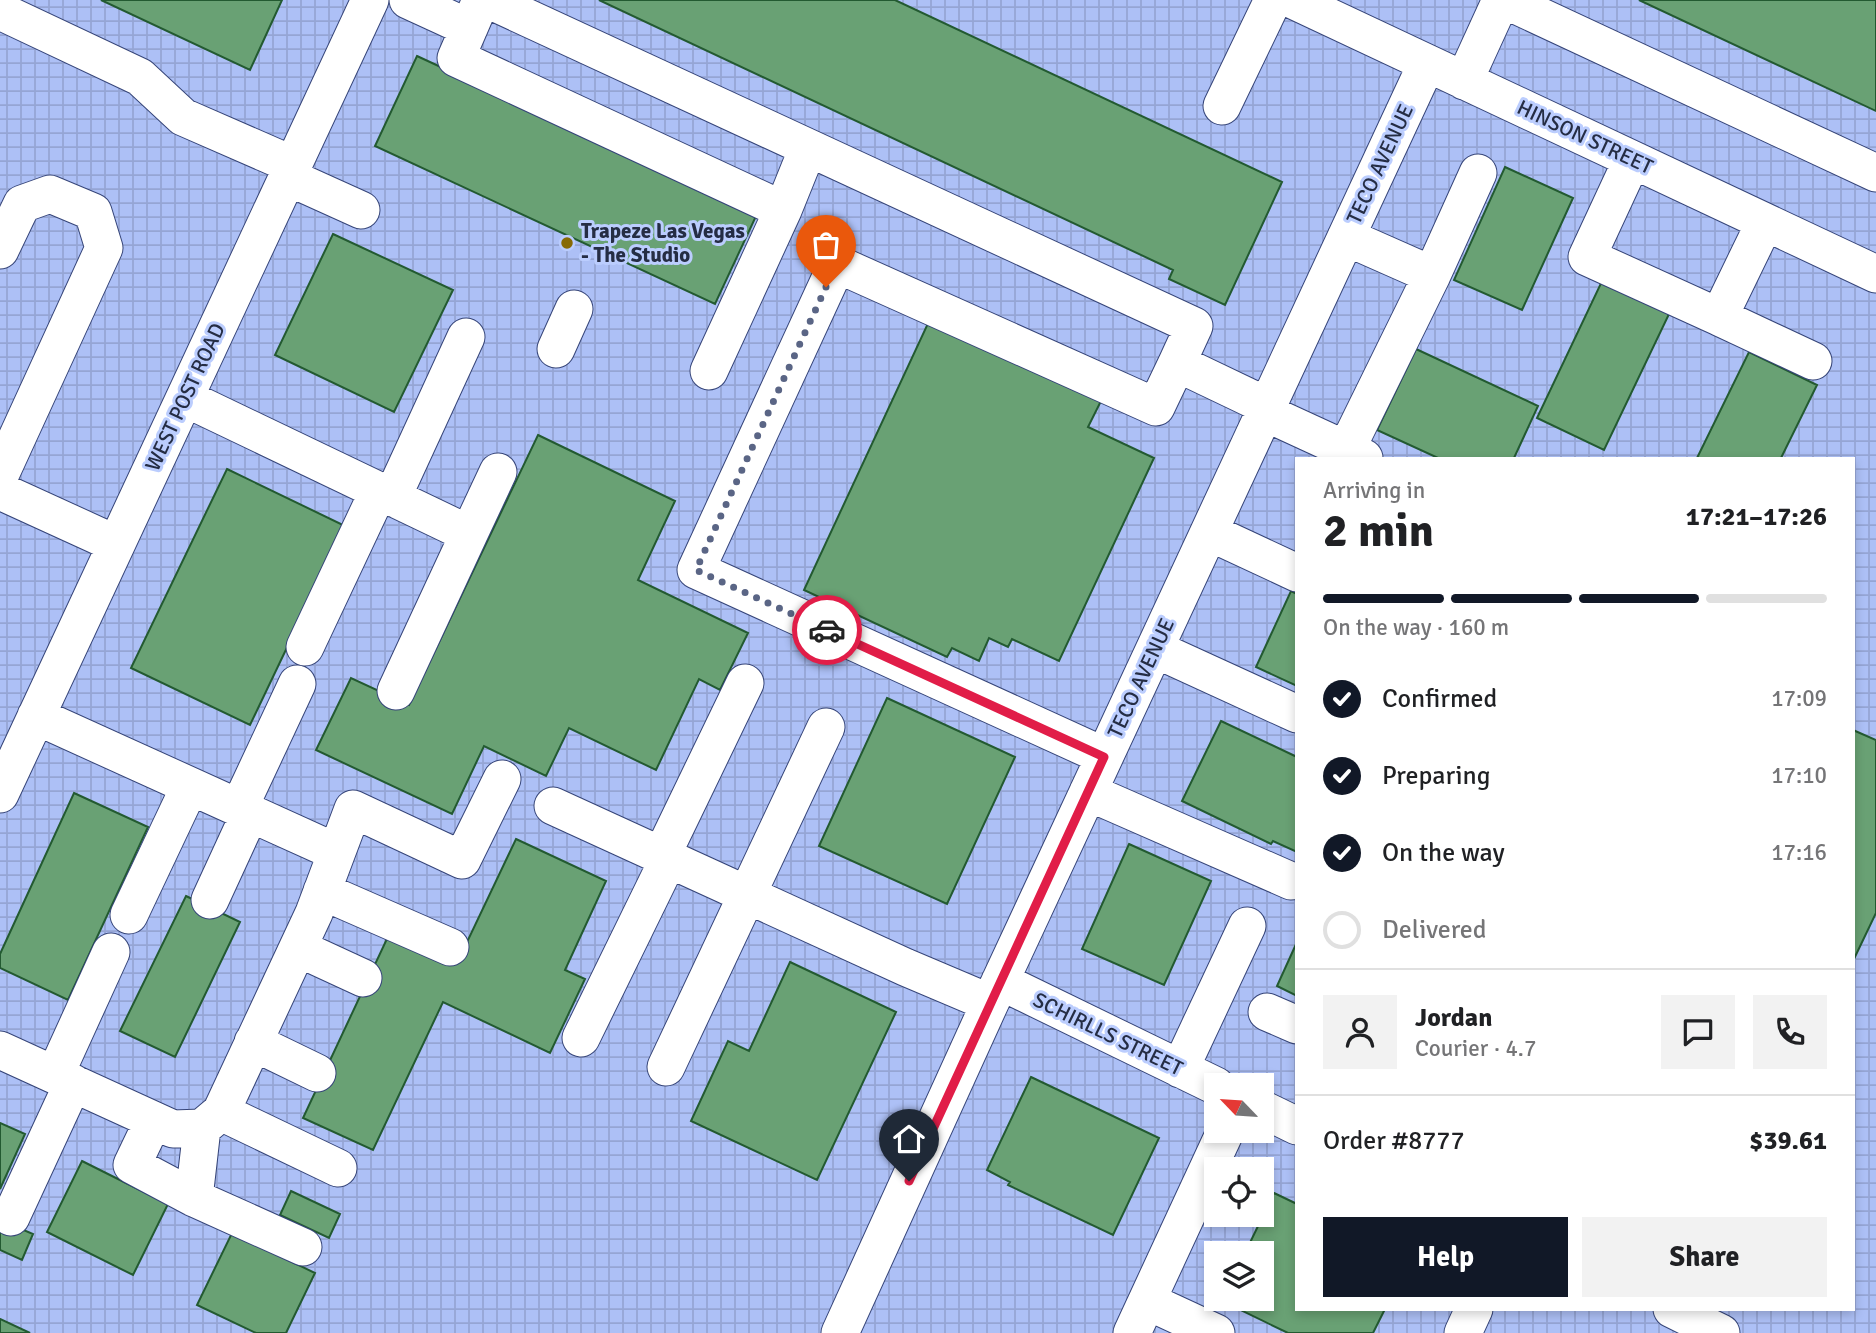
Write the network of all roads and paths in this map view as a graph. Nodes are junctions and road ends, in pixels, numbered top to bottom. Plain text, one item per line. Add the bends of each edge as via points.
1 (370, 0) edge
2 (408, 0) edge
3 (1273, 0) edge
4 (1293, 0) edge
5 (1503, 0) edge
6 (480, 9) edge
7 (0, 11) edge
8 (1427, 63) junction
9 (1464, 80) junction
10 (1222, 106) dead end
11 (808, 148) junction
12 (1632, 160) junction
13 (290, 171) junction
14 (1478, 173) dead end
15 (1876, 173) edge
16 (360, 210) dead end
17 (783, 210) junction
18 (1765, 222) junction
19 (1346, 237) junction
20 (0, 250) edge
21 (1876, 274) edge
22 (1432, 275) junction
23 (574, 309) dead end
24 (1719, 317) junction
25 (466, 337) dead end
26 (556, 349) dead end
27 (1813, 361) dead end
28 (1177, 363) junction
29 (709, 372) dead end
30 (185, 398) junction
31 (1266, 409) junction
32 (1355, 454) edge
33 (499, 472) dead end
34 (0, 475) edge
35 (0, 491) edge
36 (385, 495) junction
37 (1209, 533) junction
38 (469, 534) junction
39 (116, 544) junction
40 (1295, 572) edge
41 (305, 647) dead end
42 (1155, 649) junction
43 (744, 682) dead end
44 (297, 684) dead end
45 (396, 691) dead end
46 (1295, 713) edge
47 (36, 716) junction
48 (826, 727) dead end
49 (1104, 757) junction
50 (502, 779) dead end
51 (190, 786) junction
52 (1088, 792) junction
53 (0, 794) edge
54 (553, 806) dead end
55 (244, 810) junction
56 (336, 852) junction
57 (665, 857) junction
58 (1291, 881) dead end
59 (322, 891) junction
60 (747, 895) junction
61 (210, 900) dead end
62 (129, 915) dead end
63 (1247, 926) dead end
64 (450, 947) dead end
65 (298, 948) junction
66 (110, 952) dead end
67 (363, 978) dead end
68 (995, 992) junction
69 (581, 1038) dead end
70 (253, 1042) junction
71 (0, 1050) edge
72 (666, 1067) dead end
73 (1180, 1069) junction
74 (317, 1073) dead end
75 (64, 1079) junction
76 (1204, 1081) edge
77 (1274, 1115) edge
78 (212, 1120) junction
79 (153, 1121) junction
80 (1295, 1125) edge
81 (1220, 1143) edge
82 (338, 1168) dead end
83 (194, 1198) junction
84 (11, 1217) dead end
85 (303, 1247) dead end
86 (1473, 1311) edge
87 (1676, 1311) edge
88 (1140, 1317) edge
89 (840, 1333) edge
90 (1216, 1333) edge
91 (1463, 1333) edge
92 (1721, 1333) edge

1 - 13 street, WEST POST ROAD
2 - 6 street
3 - 10 street
4 - 8 street, HINSON STREET
5 - 9 street
5 - 15 street
6 - 11 street
6 - 17 street via 456,58
7 - 13 street via 139,77 183,117
8 - 9 street, HINSON STREET
8 - 19 street, TECO AVENUE
9 - 12 street, HINSON STREET
11 - 17 street
11 - 28 street via 1194,326
12 - 18 street, HINSON STREET
12 - 24 street via 1587,257
13 - 16 street
13 - 30 street, WEST POST ROAD
14 - 22 street
17 - 29 street
18 - 21 street, HINSON STREET
18 - 24 street
19 - 22 street
19 - 31 street, TECO AVENUE
20 - 34 street via 22,204 50,194 93,212 104,248
22 - 32 street
23 - 26 street
24 - 27 street
25 - 36 street
28 - 31 street
28 - 49 street via 1156,407 836,264 696,570
30 - 36 street
30 - 39 street, WEST POST ROAD
31 - 32 street
31 - 37 street, TECO AVENUE
33 - 38 street
35 - 39 street
36 - 38 street
36 - 41 street
37 - 40 street
37 - 42 street, TECO AVENUE
38 - 45 street
39 - 47 street, WEST POST ROAD
42 - 46 street
42 - 49 street, TECO AVENUE
43 - 57 street
44 - 55 street
47 - 51 street
47 - 53 street, WEST POST ROAD
48 - 60 street
49 - 52 street, TECO AVENUE
50 - 56 street via 463,860 352,809
51 - 55 street
51 - 62 street
52 - 58 street
52 - 68 street, TECO AVENUE
54 - 57 street, SCHIRLLS STREET
55 - 56 street
55 - 61 street
56 - 59 street
57 - 60 street, SCHIRLLS STREET
57 - 69 street
59 - 64 street
59 - 65 street
60 - 68 street, SCHIRLLS STREET
60 - 72 street
63 - 73 street
65 - 67 street
65 - 70 street
66 - 75 street
68 - 73 street, SCHIRLLS STREET
68 - 89 street, TECO AVENUE
70 - 74 street
70 - 78 street
71 - 75 street
73 - 76 street, SCHIRLLS STREET
75 - 79 street
75 - 84 street
77 - 80 street
78 - 79 street via 173,1129
78 - 82 street
78 - 83 street
79 - 83 street via 132,1165
81 - 88 street
83 - 85 street
86 - 91 street
87 - 92 street
88 - 90 street

